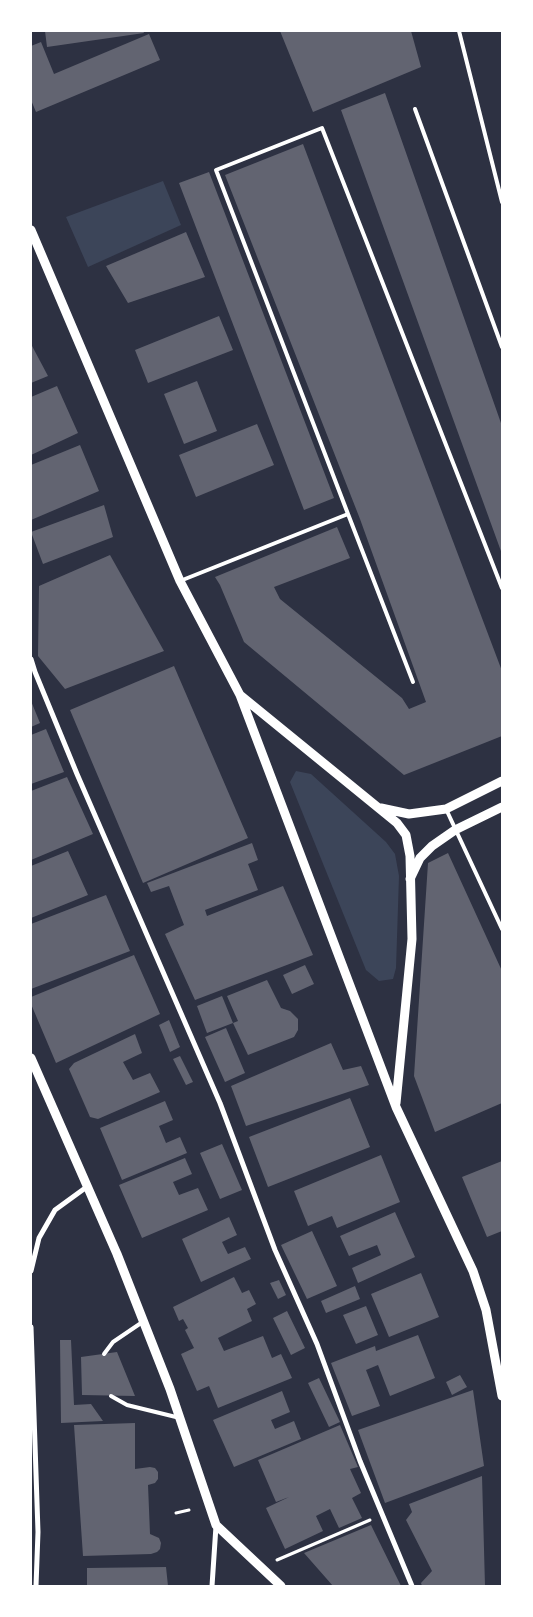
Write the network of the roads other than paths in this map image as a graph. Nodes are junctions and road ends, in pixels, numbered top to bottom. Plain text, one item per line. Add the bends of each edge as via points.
1 (459, 31) edge
2 (415, 109) dead end
3 (502, 202) edge
4 (31, 230) edge
5 (34, 241) edge
6 (502, 347) edge
7 (348, 514) junction
8 (180, 581) junction
9 (502, 588) edge
10 (31, 659) edge
11 (412, 682) dead end
12 (240, 695) junction
13 (502, 781) edge
14 (502, 807) edge
15 (378, 808) junction
16 (446, 809) junction
17 (456, 830) junction
18 (409, 881) junction
19 (502, 929) edge
20 (31, 1058) edge
21 (396, 1107) junction
22 (88, 1186) junction
23 (31, 1271) edge
24 (144, 1321) junction
25 (31, 1327) edge
26 (104, 1354) dead end
27 (111, 1396) dead end
28 (502, 1396) edge
29 (180, 1418) junction
30 (216, 1525) junction
31 (36, 1586) edge
32 (212, 1586) edge
33 (281, 1586) edge
34 (412, 1586) edge

1 - 3 lane
2 - 6 lane
4 - 5 street
5 - 8 street
7 - 8 lane
7 - 9 lane via 216,170 322,128
7 - 11 lane
8 - 12 street
10 - 34 street via 77,774 220,1103 275,1250
12 - 15 street
12 - 21 street
13 - 16 street
14 - 17 street
15 - 16 street via 409,814
15 - 18 street via 406,835 410,856
16 - 17 lane
17 - 18 street via 420,858
17 - 19 lane
18 - 21 street via 412,939
20 - 22 street
21 - 28 street via 473,1271 486,1310
22 - 23 street via 55,1210 39,1238
22 - 24 street
24 - 26 lane via 113,1342
24 - 29 street
25 - 31 street via 38,1532
27 - 29 lane via 127,1405
29 - 30 street
30 - 32 street
30 - 33 street

